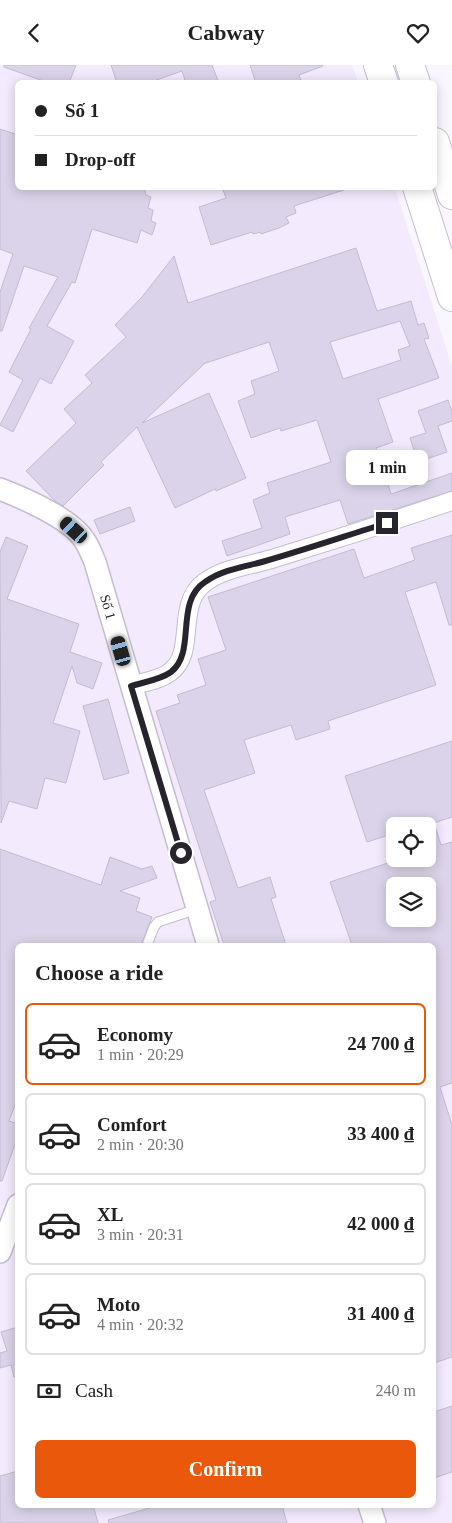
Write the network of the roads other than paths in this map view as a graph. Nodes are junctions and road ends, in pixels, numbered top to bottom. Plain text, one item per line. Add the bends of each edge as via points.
1 (378, 65) edge
2 (410, 65) edge
3 (383, 80) edge
4 (415, 80) edge
5 (437, 148) edge
6 (418, 190) edge
7 (452, 195) edge
8 (452, 297) edge
9 (0, 489) edge
10 (452, 501) edge
11 (131, 686) junction
12 (198, 909) junction
13 (148, 943) edge
14 (207, 943) edge
15 (15, 1213) edge
16 (0, 1252) edge
17 (370, 1508) edge
18 (375, 1523) edge

1 - 3 highway
2 - 4 highway
5 - 7 highway
6 - 8 highway
9 - 11 street, Số 1 via 64,521 85,540 95,562
10 - 11 street via 230,570 204,582 193,594 187,611 186,639 179,661 171,671 158,678
11 - 12 street, Số 1
12 - 13 lane via 158,923
12 - 14 street, Số 1
15 - 16 street
17 - 18 street

